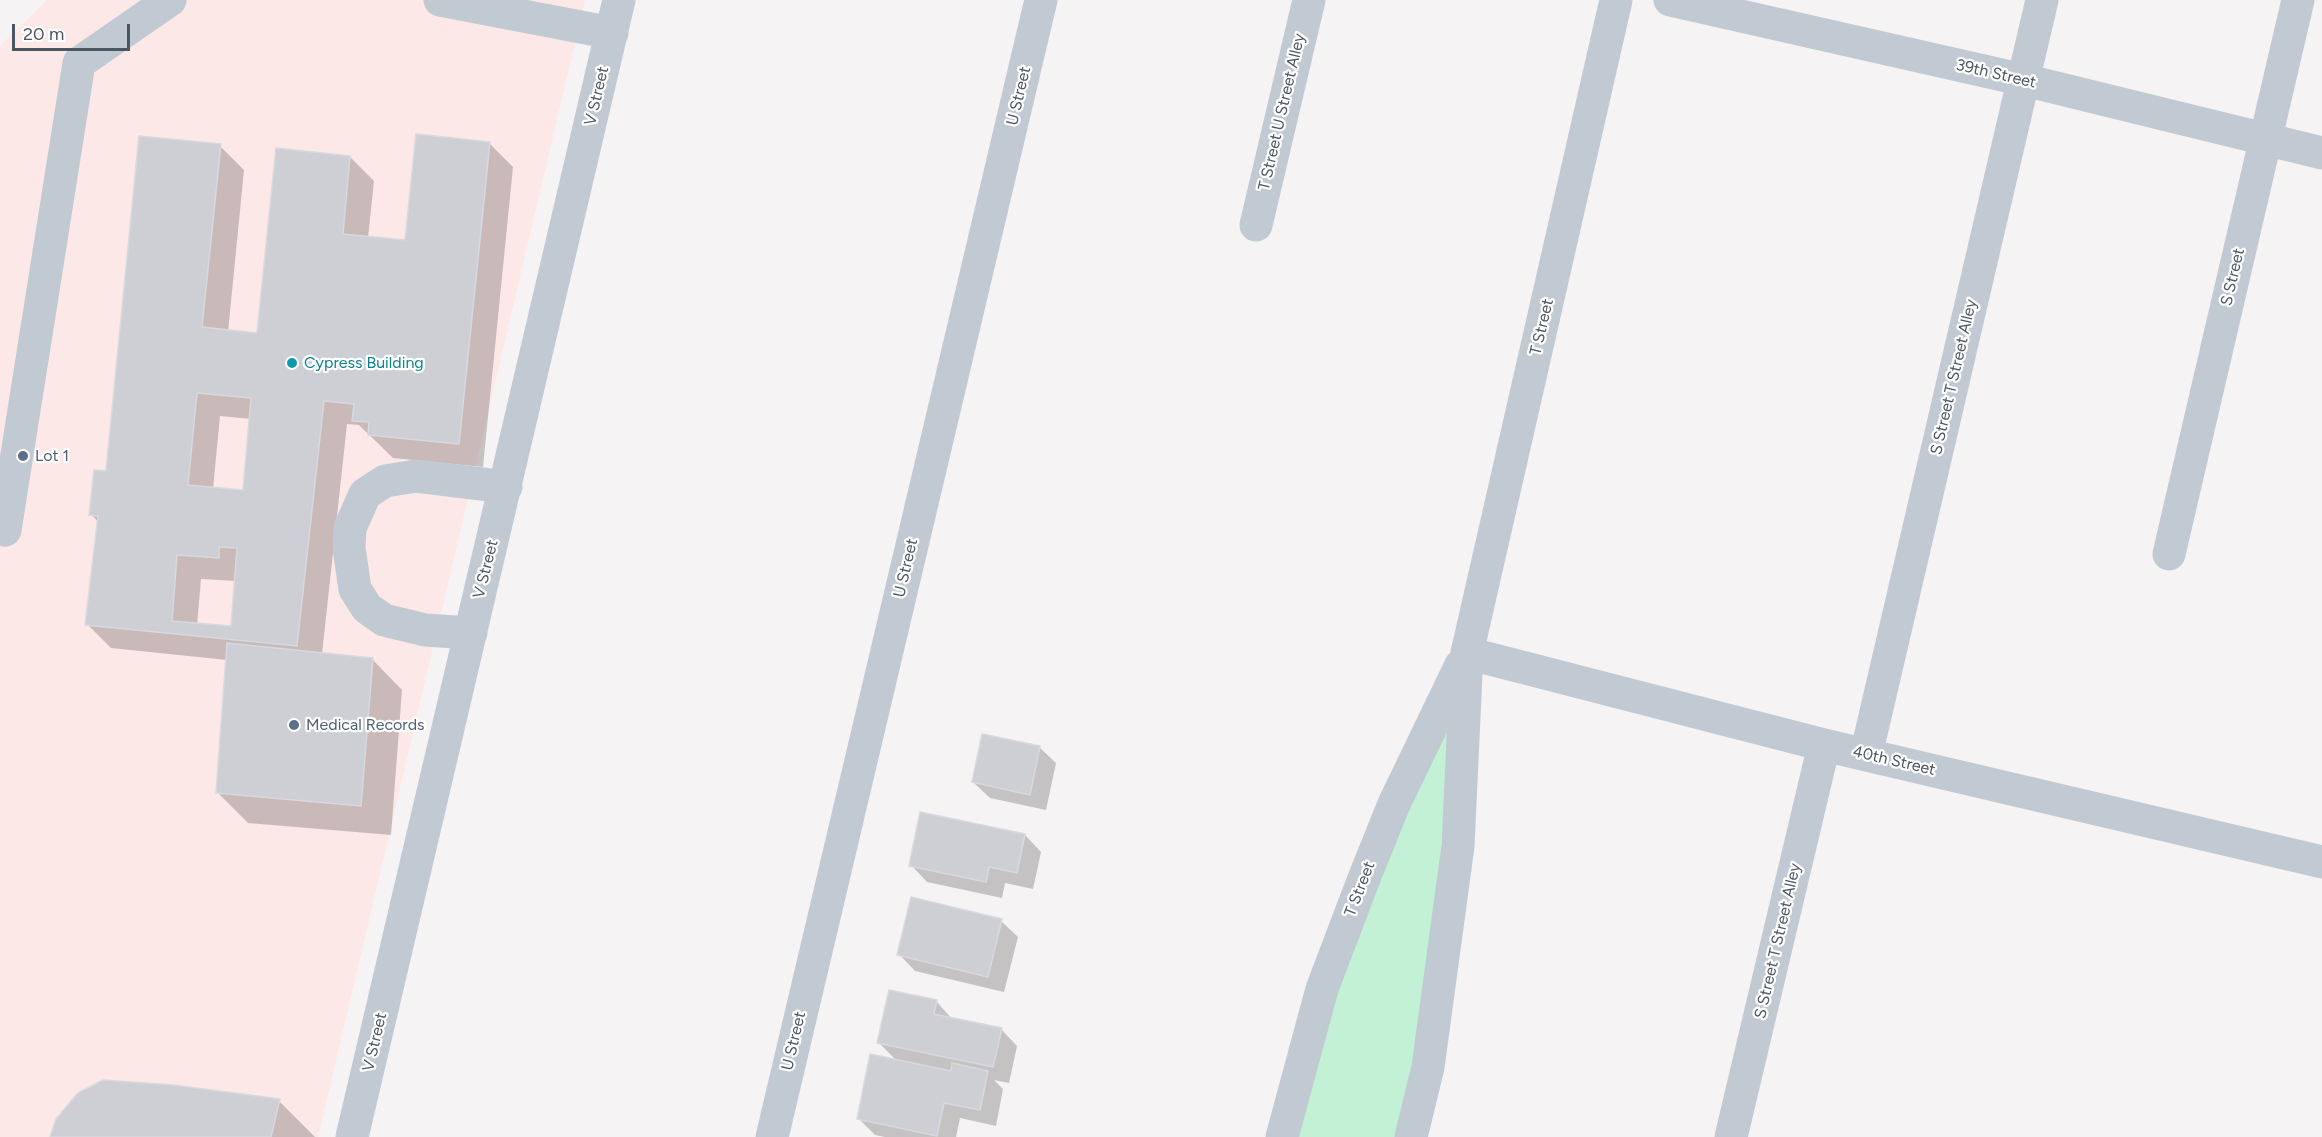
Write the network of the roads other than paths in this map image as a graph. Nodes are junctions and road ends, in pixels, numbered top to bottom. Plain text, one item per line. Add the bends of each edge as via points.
1 (170, 0) edge
2 (440, 0) edge
3 (619, 0) edge
4 (1041, 0) edge
5 (1309, 0) edge
6 (1616, 0) edge
7 (1670, 0) edge
8 (2042, 0) edge
9 (2298, 0) edge
10 (481, 4) edge
11 (612, 33) junction
12 (2024, 80) junction
13 (2264, 140) junction
14 (2322, 153) edge
15 (1256, 225) dead end
16 (506, 487) junction
17 (0, 529) edge
18 (2169, 554) dead end
19 (471, 633) junction
20 (1467, 653) junction
21 (1824, 745) junction
22 (1866, 755) junction
23 (2322, 862) edge
24 (352, 1137) edge
25 (772, 1137) edge
26 (1282, 1137) edge
27 (1411, 1137) edge
28 (1731, 1137) edge

1 - 17 street via 79,63 5,530
2 - 10 street
3 - 11 street, V Street
4 - 25 street, U Street
5 - 15 street, T Street U Street Alley
6 - 20 street, T Street
7 - 12 street, 39th Street
8 - 12 street, S Street T Street Alley
9 - 13 street, S Street
10 - 11 street
11 - 16 street, V Street
12 - 13 street, 39th Street
12 - 22 street, S Street T Street Alley
13 - 14 street, 39th Street
13 - 18 street, S Street
16 - 19 street, V Street
16 - 19 street via 416,476 385,481 365,494 350,528 355,589 367,608 384,620 425,630
19 - 24 street, V Street
20 - 21 street, 40th Street
20 - 26 street, T Street via 1394,804 1363,880 1322,989
20 - 27 street, T Street via 1458,846 1428,1067
21 - 22 street, 40th Street
21 - 28 street, S Street T Street Alley
22 - 23 street, 40th Street

